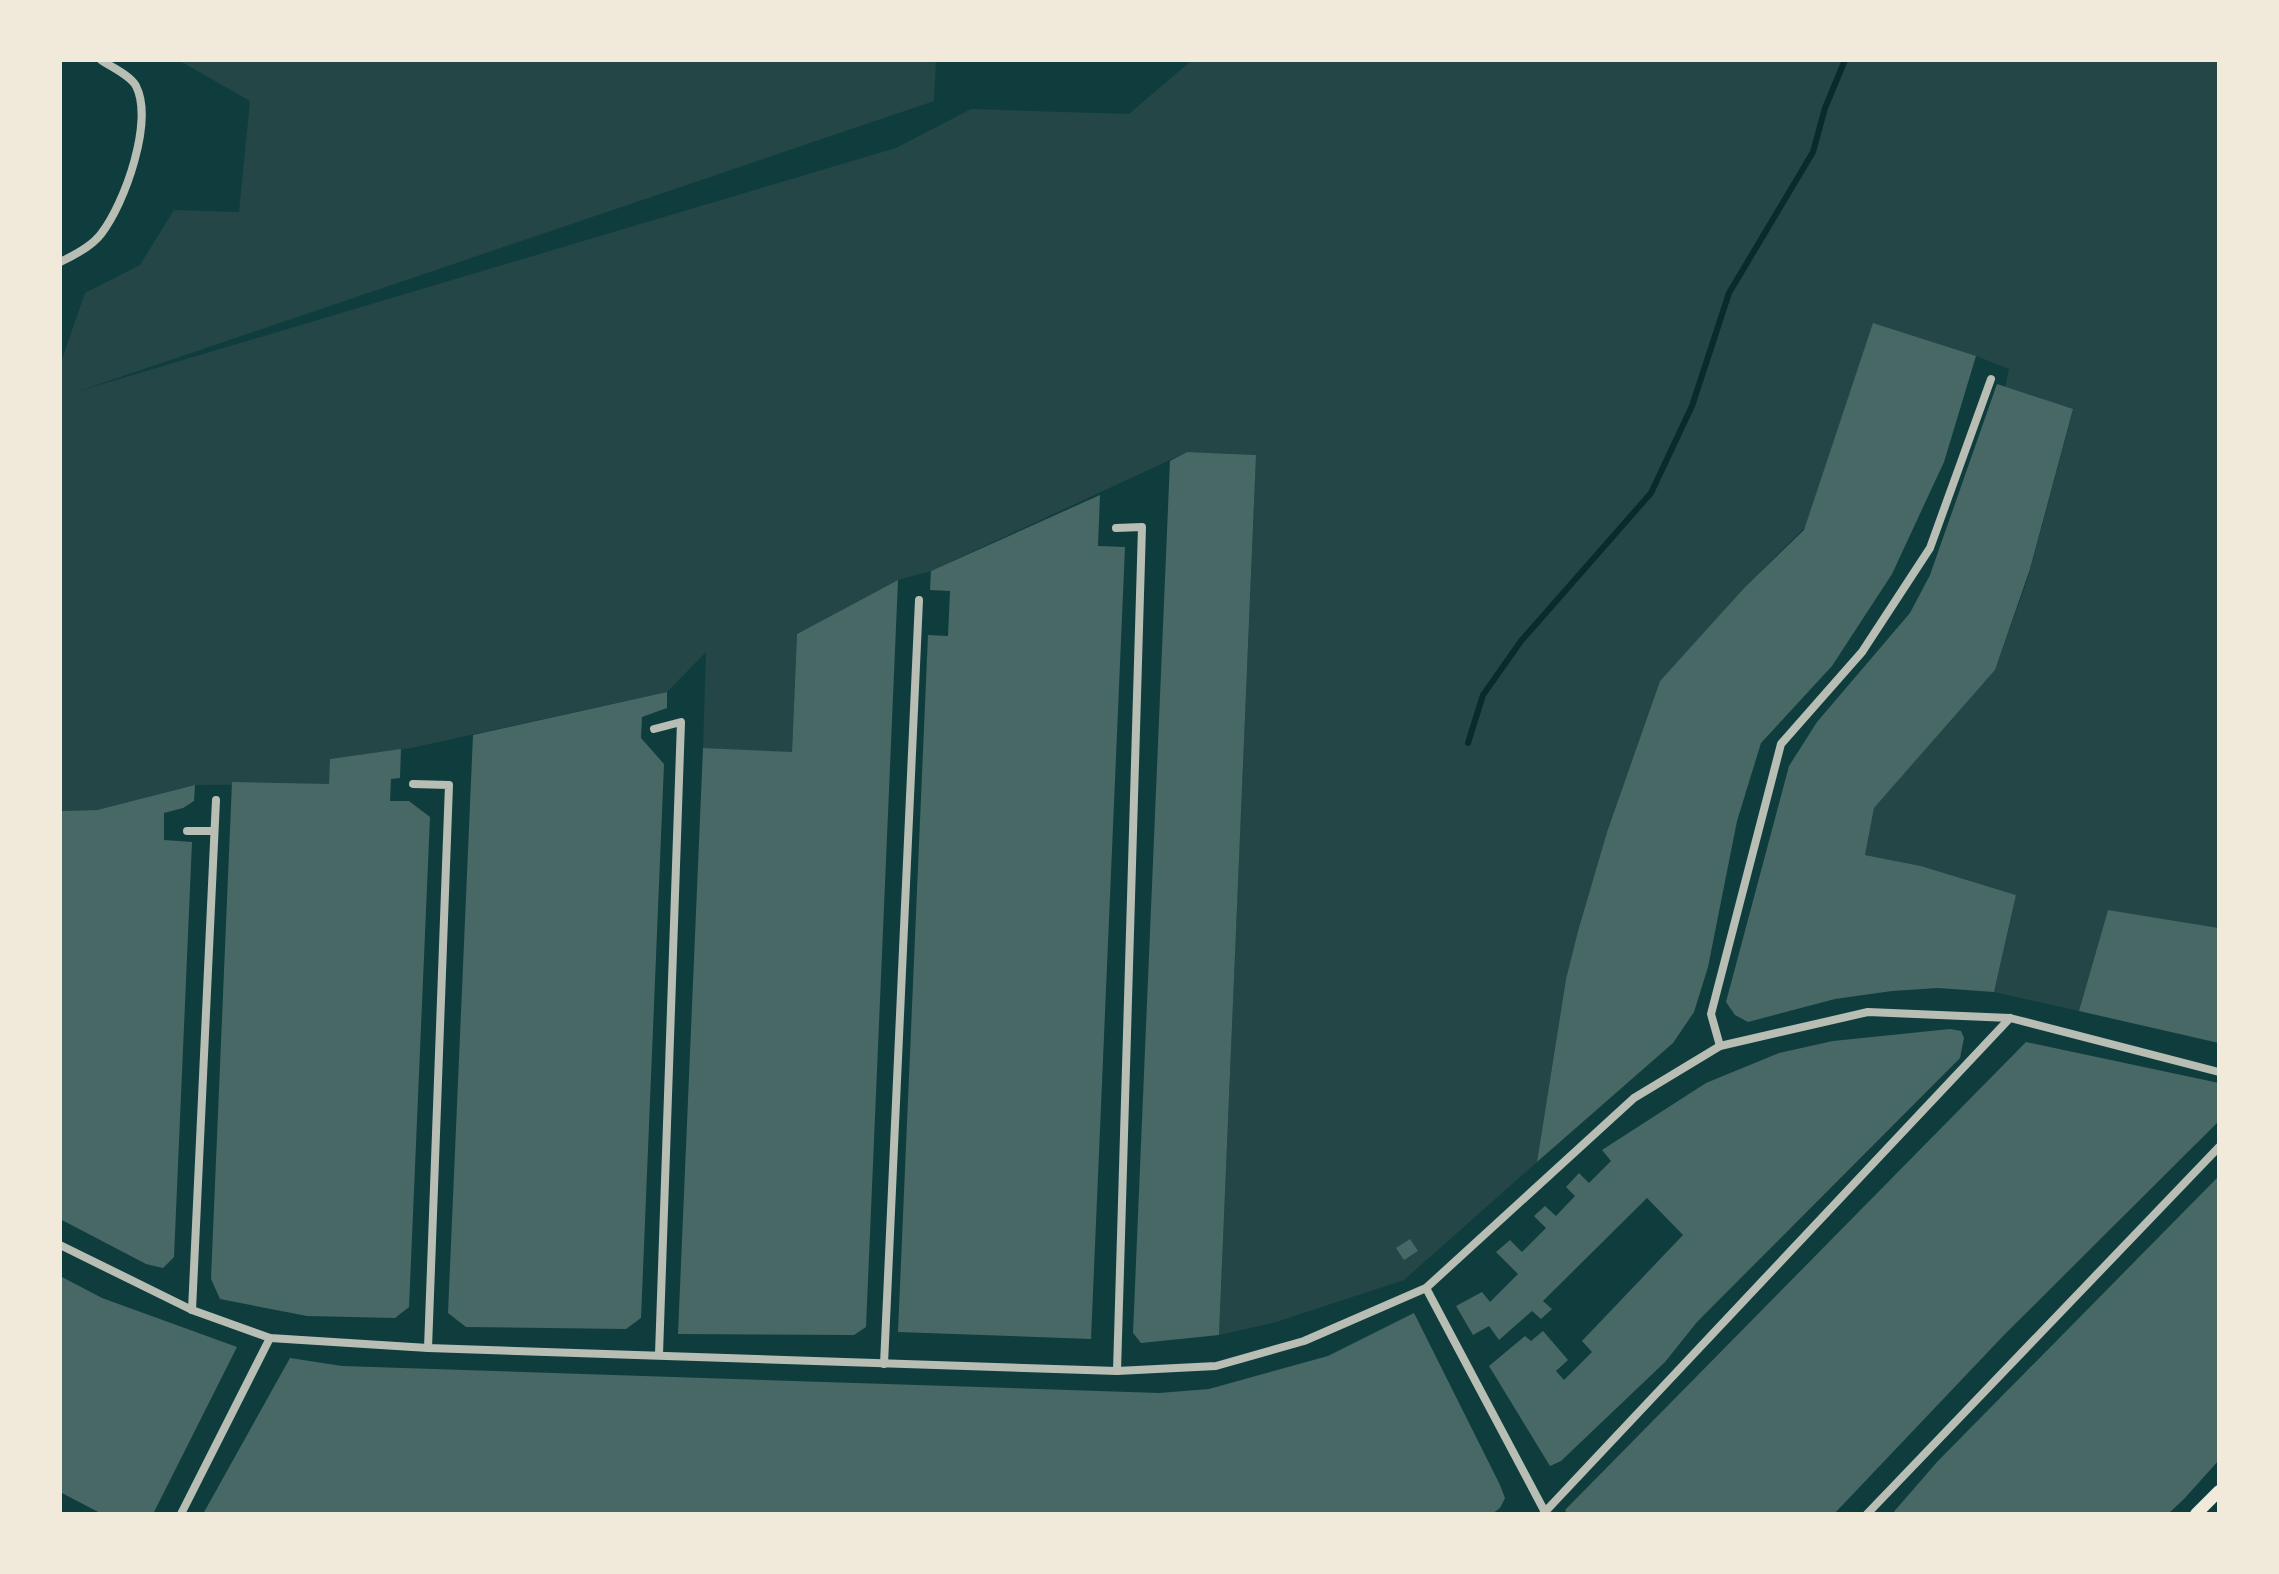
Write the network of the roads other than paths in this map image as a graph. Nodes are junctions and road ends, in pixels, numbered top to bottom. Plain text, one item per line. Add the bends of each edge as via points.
1 (101, 60) edge
2 (60, 262) edge
3 (1991, 379) dead end
4 (1116, 528) dead end
5 (919, 600) dead end
6 (654, 729) dead end
7 (413, 784) dead end
8 (216, 800) dead end
9 (187, 831) dead end
10 (214, 831) junction
11 (2010, 1018) junction
12 (1720, 1046) junction
13 (2219, 1072) edge
14 (2219, 1147) edge
15 (60, 1245) edge
16 (1426, 1288) junction
17 (192, 1310) junction
18 (270, 1338) junction
19 (428, 1348) junction
20 (659, 1354) junction
21 (884, 1364) junction
22 (1117, 1371) junction
23 (2219, 1491) edge
24 (181, 1514) edge
25 (1545, 1514) edge
26 (1867, 1514) edge
27 (2196, 1514) edge

1 - 2 street via 134,82 144,107 136,153 101,235
3 - 12 street via 1930,548 1862,652 1781,744 1711,1014
4 - 22 street via 1142,527
5 - 21 street
6 - 20 street via 681,722
7 - 19 street via 449,785
8 - 10 street
9 - 10 street
10 - 17 street
11 - 12 street via 1868,1012
11 - 13 street
11 - 25 street
12 - 16 street via 1634,1098
14 - 26 street
15 - 17 street
16 - 22 street via 1304,1341 1216,1366
16 - 25 street
17 - 18 street
18 - 19 street
18 - 24 street
19 - 20 street
20 - 21 street
21 - 22 street
23 - 27 main road

